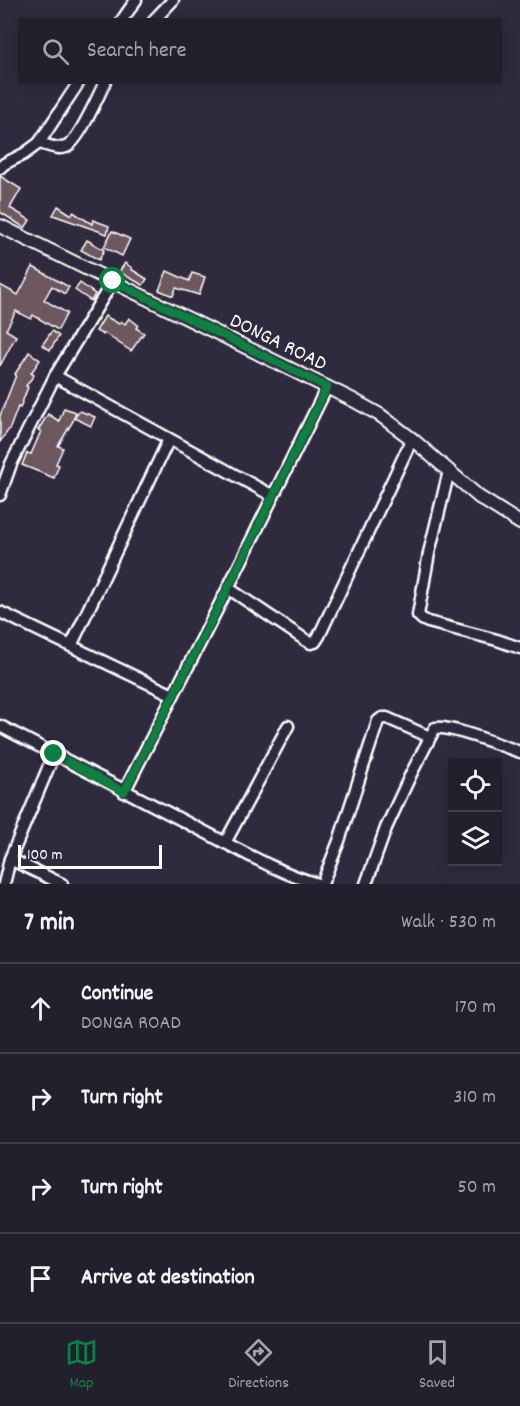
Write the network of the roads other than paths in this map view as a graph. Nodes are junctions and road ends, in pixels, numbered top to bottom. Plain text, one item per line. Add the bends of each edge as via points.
1 (136, 0) edge
2 (173, 0) edge
3 (123, 18) edge
4 (156, 18) edge
5 (78, 84) edge
6 (104, 84) edge
7 (39, 143) junction
8 (1, 165) edge
9 (0, 226) edge
10 (113, 281) junction
11 (54, 376) junction
12 (327, 387) junction
13 (169, 439) junction
14 (412, 439) junction
15 (449, 471) junction
16 (0, 495) edge
17 (273, 496) junction
18 (520, 523) edge
19 (228, 588) junction
20 (0, 612) edge
21 (71, 646) junction
22 (520, 648) edge
23 (173, 695) junction
24 (0, 726) edge
25 (288, 726) dead end
26 (430, 737) junction
27 (520, 752) edge
28 (54, 754) junction
29 (124, 792) junction
30 (225, 843) junction
31 (10, 859) junction
32 (313, 883) edge
33 (4, 884) edge
34 (62, 884) edge
35 (360, 884) edge
36 (368, 884) edge

1 - 3 street
2 - 4 street
5 - 7 street
6 - 7 street via 76,139 66,147
7 - 8 street
9 - 10 street, DONGA ROAD
10 - 11 street
10 - 12 street, DONGA ROAD
11 - 13 street
11 - 16 street
12 - 14 street, DONGA ROAD via 380,415
12 - 17 street
13 - 17 street
13 - 21 street
14 - 15 street, DONGA ROAD
14 - 19 street via 315,642 307,641
15 - 18 street, DONGA ROAD
15 - 22 street via 418,615 428,622
17 - 19 street
19 - 23 street
20 - 21 street
21 - 23 street
23 - 29 street
24 - 28 street
25 - 30 street
26 - 27 street via 435,728 441,727
26 - 32 street via 387,718 378,721 339,841
26 - 36 street via 386,828
28 - 29 street
28 - 31 street
29 - 30 street
30 - 32 street
31 - 33 street
31 - 34 street
35 - 36 street

